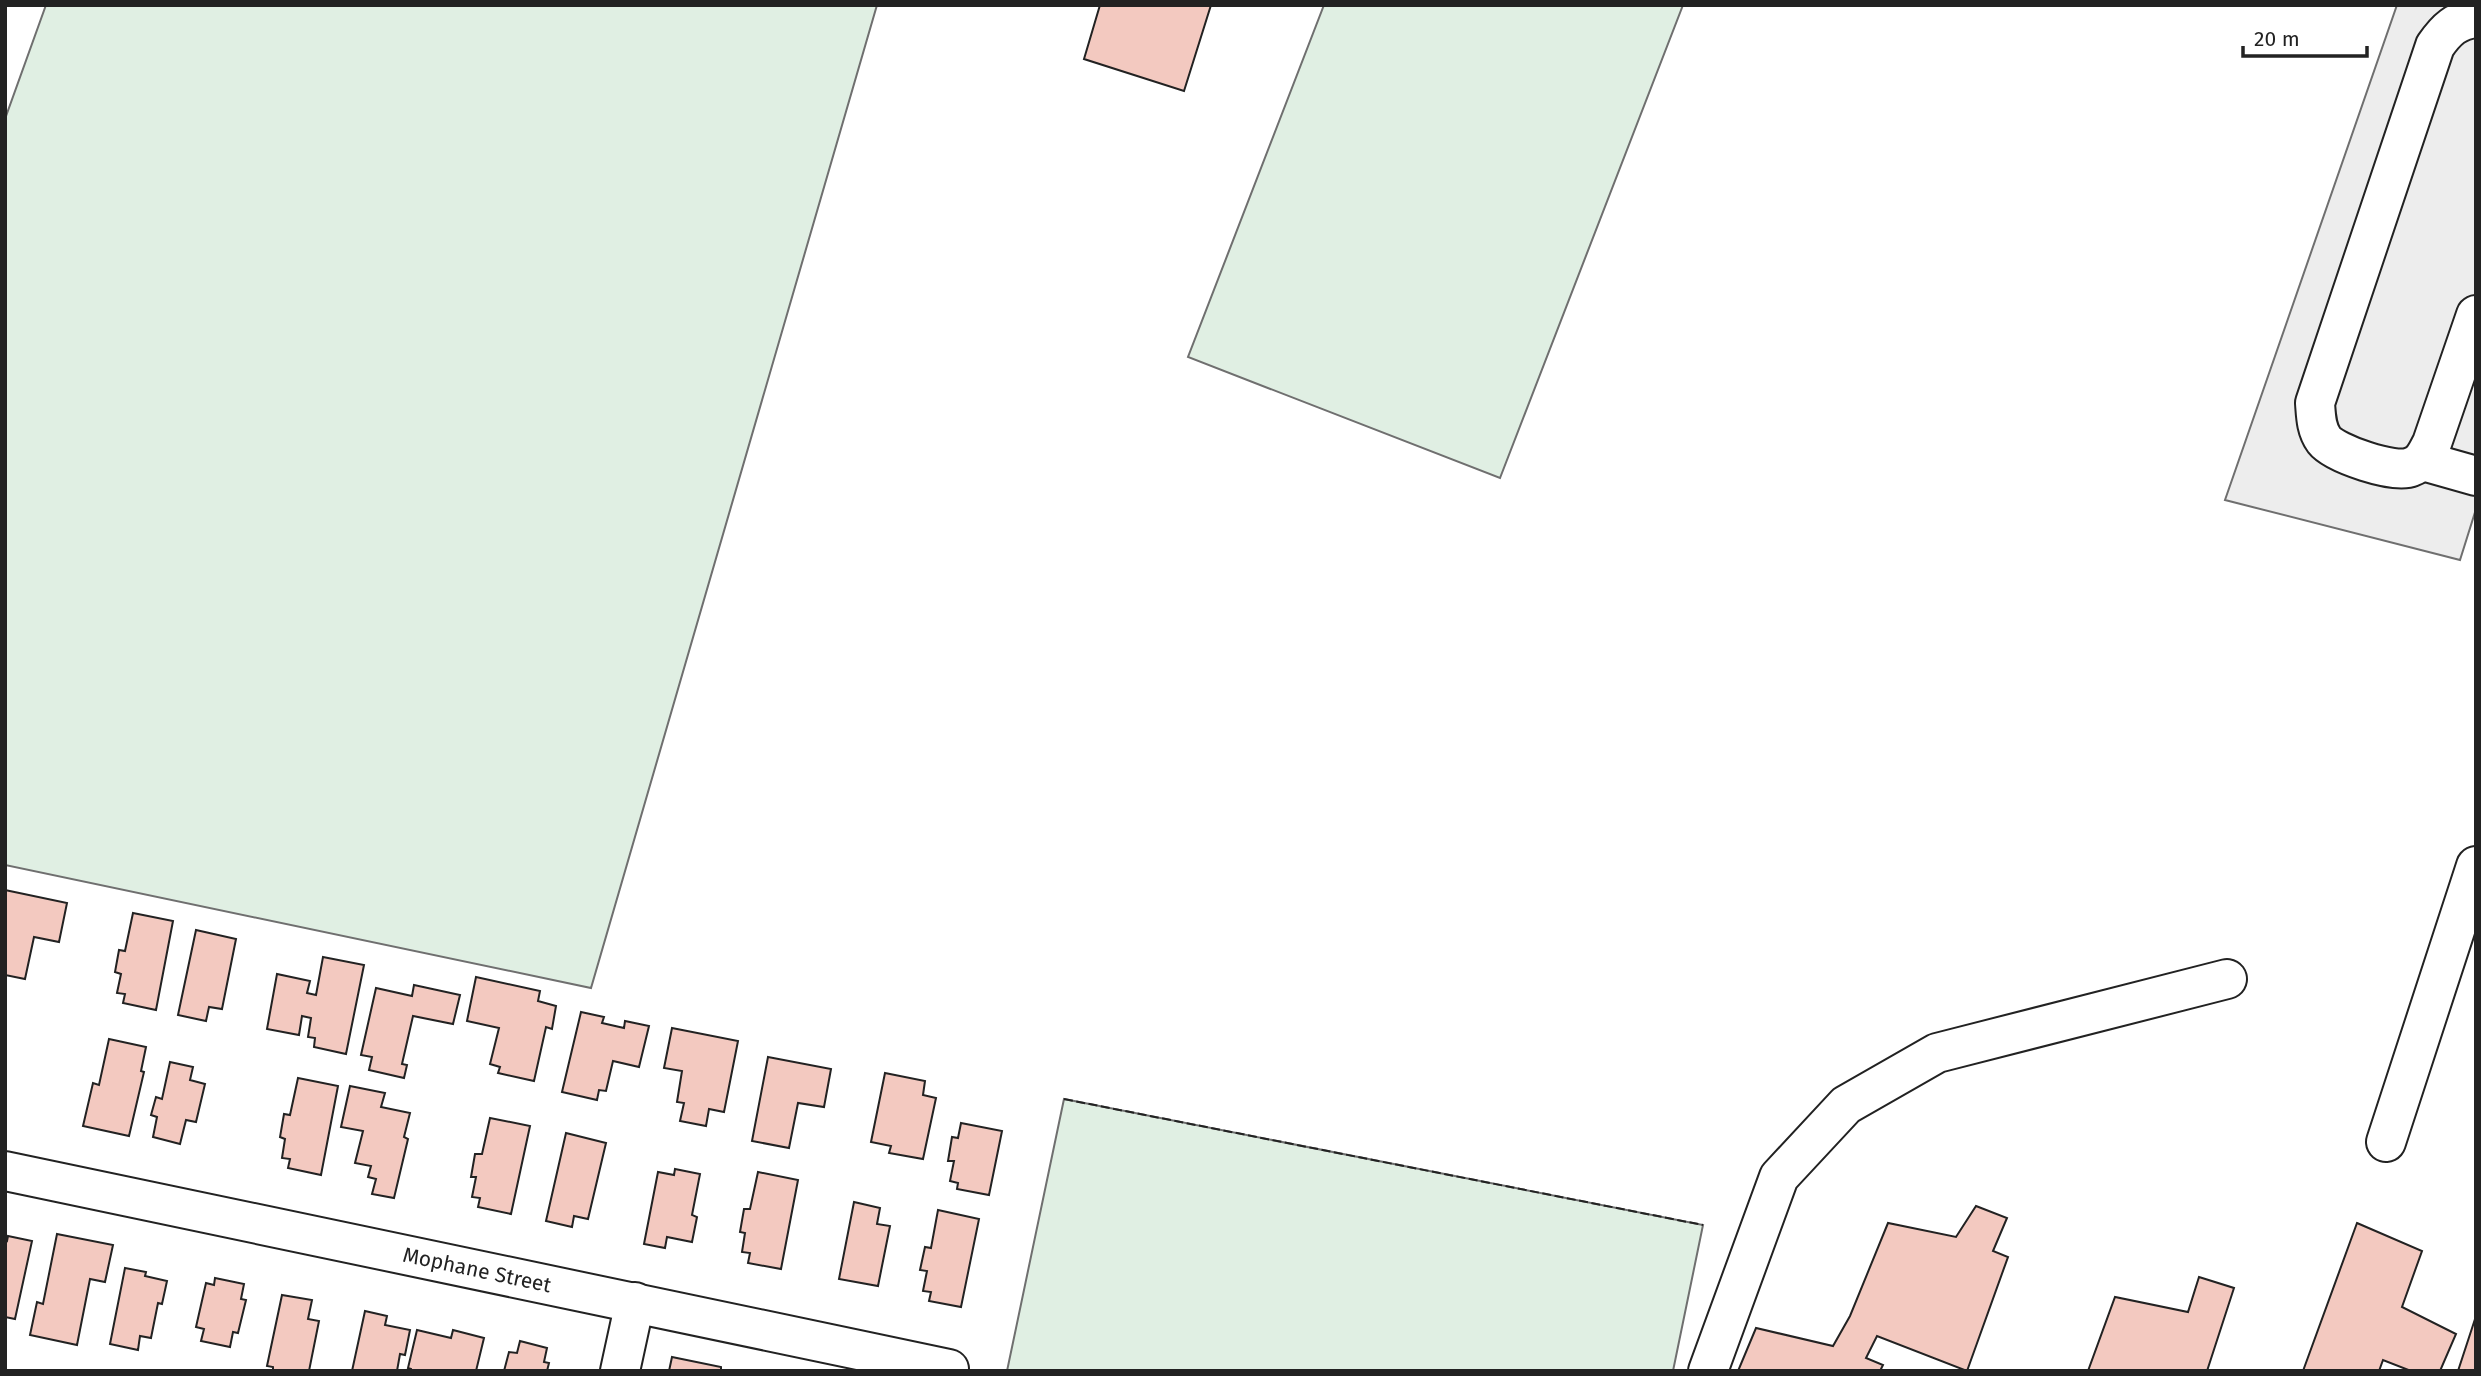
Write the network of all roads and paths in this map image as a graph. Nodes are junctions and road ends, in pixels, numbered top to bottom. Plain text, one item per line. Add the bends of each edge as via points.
1 (2476, 18) edge
2 (2476, 315) edge
3 (2423, 461) junction
4 (2476, 476) edge
5 (2476, 866) edge
6 (2227, 979) dead end
7 (2386, 1142) dead end
8 (5, 1171) edge
9 (635, 1303) junction
10 (949, 1369) edge
11 (620, 1371) edge
12 (1708, 1371) edge

1 - 3 street via 2447,29 2435,46 2315,403 2317,426 2324,441 2336,451 2397,470
2 - 3 street
3 - 4 street
5 - 7 street
6 - 12 street via 1937,1053 1846,1105 1779,1177
8 - 9 street, Mophane Street
9 - 10 street, Mophane Street
9 - 11 street

